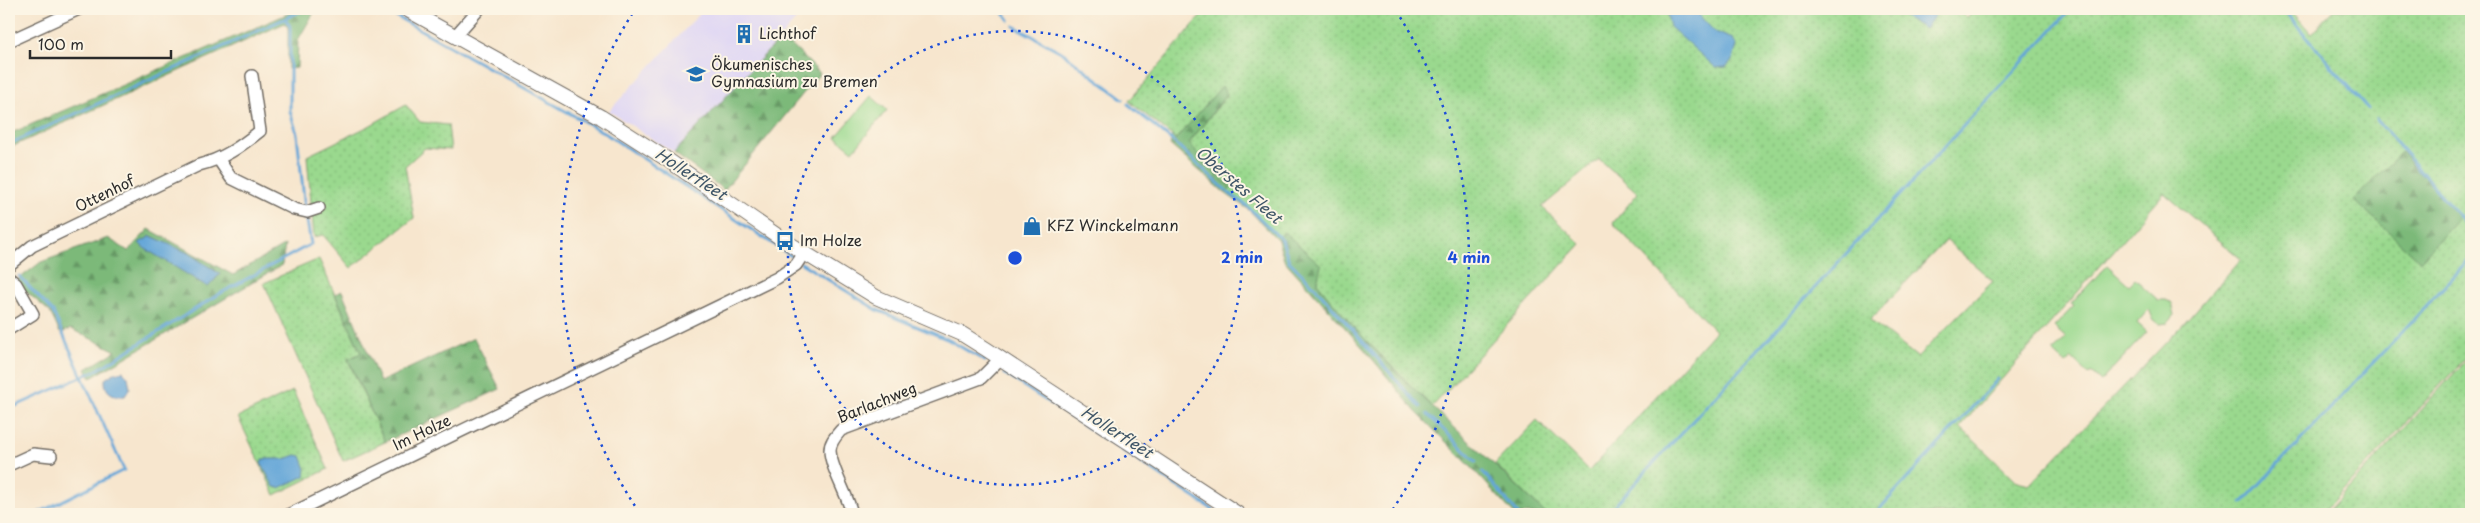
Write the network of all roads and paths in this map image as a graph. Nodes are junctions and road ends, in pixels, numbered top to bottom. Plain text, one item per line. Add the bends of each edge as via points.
1 (79, 9) edge
2 (406, 9) edge
3 (479, 9) edge
4 (456, 35) junction
5 (9, 41) edge
6 (252, 76) dead end
7 (219, 160) junction
8 (318, 208) dead end
9 (800, 260) junction
10 (9, 265) edge
11 (9, 278) edge
12 (9, 329) edge
13 (1000, 358) junction
14 (51, 456) dead end
15 (9, 465) edge
16 (1230, 512) edge
17 (290, 514) edge
18 (852, 514) edge

1 - 5 street
2 - 4 street
3 - 4 street
4 - 9 street via 601,117 665,158
6 - 7 street, Ottenhof via 260,130
7 - 8 street via 231,178 278,201 307,212
7 - 10 street, Ottenhof via 198,165 32,246
9 - 13 street via 962,334
9 - 17 street, Im Holze via 768,282
11 - 12 street via 33,314
13 - 16 street
13 - 18 street, Barlachweg via 982,378 842,430 833,440 830,451
14 - 15 street via 33,454

